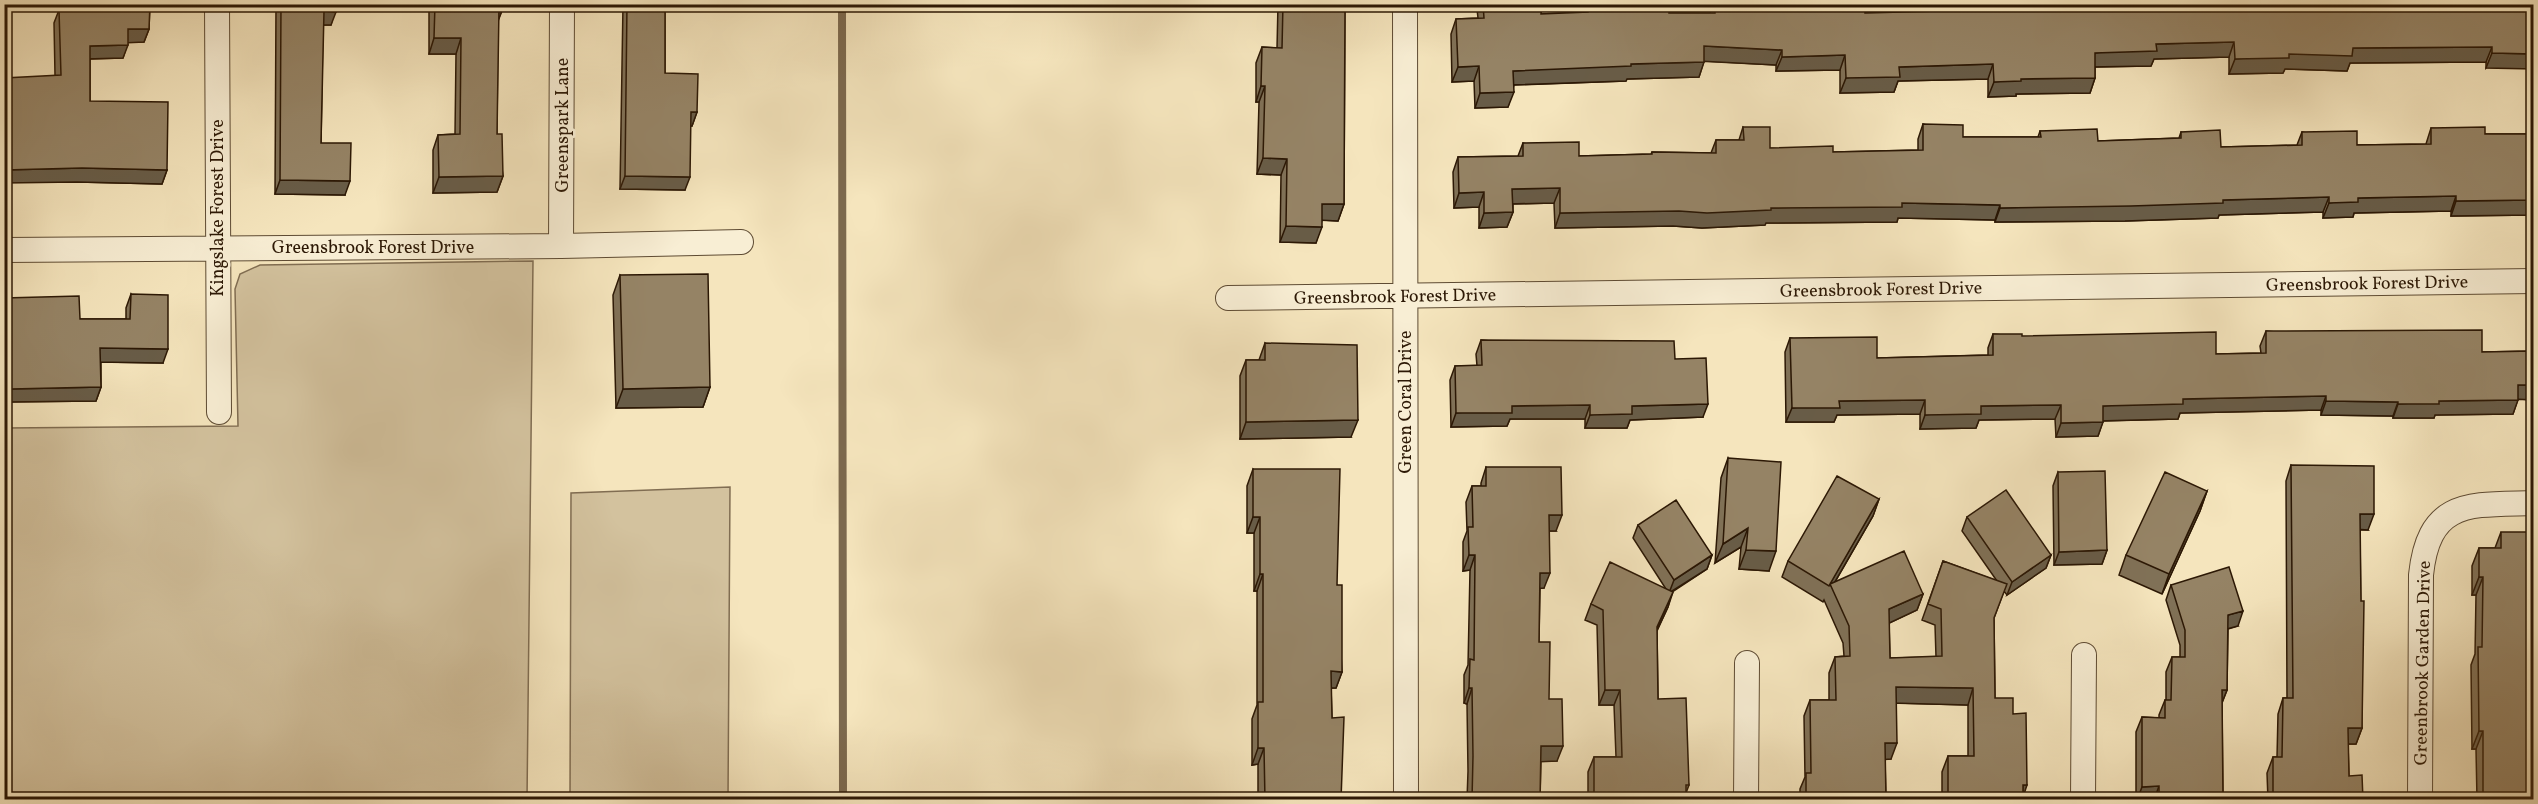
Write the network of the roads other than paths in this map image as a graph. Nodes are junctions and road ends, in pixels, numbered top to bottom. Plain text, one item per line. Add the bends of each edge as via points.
1 (217, 4) edge
2 (562, 4) edge
3 (1405, 4) edge
4 (741, 243) dead end
5 (561, 246) junction
6 (216, 247) junction
7 (4, 250) edge
8 (2534, 281) edge
9 (1405, 296) junction
10 (1228, 298) dead end
11 (219, 412) dead end
12 (2534, 503) edge
13 (2084, 655) dead end
14 (1747, 663) dead end
15 (1406, 800) edge
16 (1746, 800) edge
17 (2084, 800) edge
18 (2420, 800) edge

1 - 6 street, Kingslake Forest Drive
2 - 5 street, Greenspark Lane
3 - 9 street, Green Coral Drive
4 - 5 street, Greensbrook Forest Drive
5 - 6 street, Greensbrook Forest Drive
6 - 7 street, Greensbrook Forest Drive
6 - 11 street, Kingslake Forest Drive
8 - 9 street, Greensbrook Forest Drive
9 - 10 street, Greensbrook Forest Drive
9 - 15 street, Green Coral Drive
12 - 18 street, Greenbrook Garden Drive via 2468,506 2451,512 2428,539 2421,575
13 - 17 street
14 - 16 street

